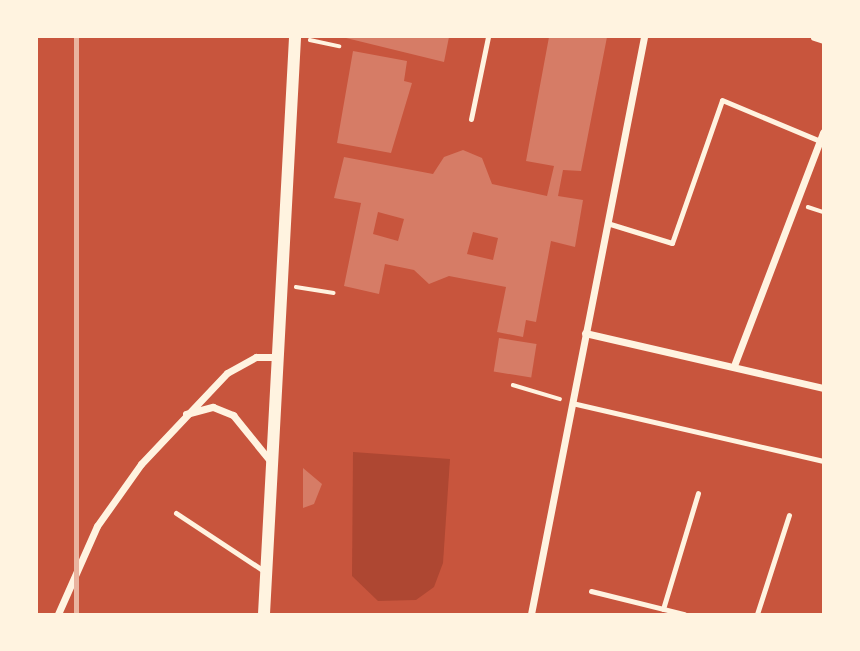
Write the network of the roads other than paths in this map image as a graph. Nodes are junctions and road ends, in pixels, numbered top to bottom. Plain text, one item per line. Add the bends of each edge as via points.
1 (295, 37) edge
2 (488, 37) edge
3 (644, 37) edge
4 (814, 37) edge
5 (823, 40) edge
6 (471, 119) dead end
7 (823, 131) edge
8 (820, 141) junction
9 (607, 223) junction
10 (585, 332) junction
11 (278, 357) junction
12 (735, 363) junction
13 (823, 388) edge
14 (572, 403) junction
15 (183, 416) junction
16 (823, 461) edge
17 (273, 467) junction
18 (698, 493) dead end
19 (176, 513) dead end
20 (789, 515) dead end
21 (267, 573) junction
22 (591, 591) dead end
23 (663, 609) junction
24 (58, 614) edge
25 (264, 614) edge
26 (531, 614) edge
27 (684, 614) edge
28 (757, 614) edge

1 - 11 street
2 - 6 lane
3 - 9 street
4 - 5 street
7 - 8 street
8 - 9 lane via 722,100 673,243
8 - 12 street
9 - 10 street
10 - 12 street
10 - 14 street
11 - 15 street via 242,363
11 - 17 street
12 - 13 street
14 - 16 lane
14 - 26 street
15 - 17 street via 213,407 233,415 256,436
15 - 24 street via 97,526
17 - 21 street
18 - 23 lane
19 - 21 lane
20 - 28 lane
21 - 25 street
22 - 23 lane
23 - 27 lane

